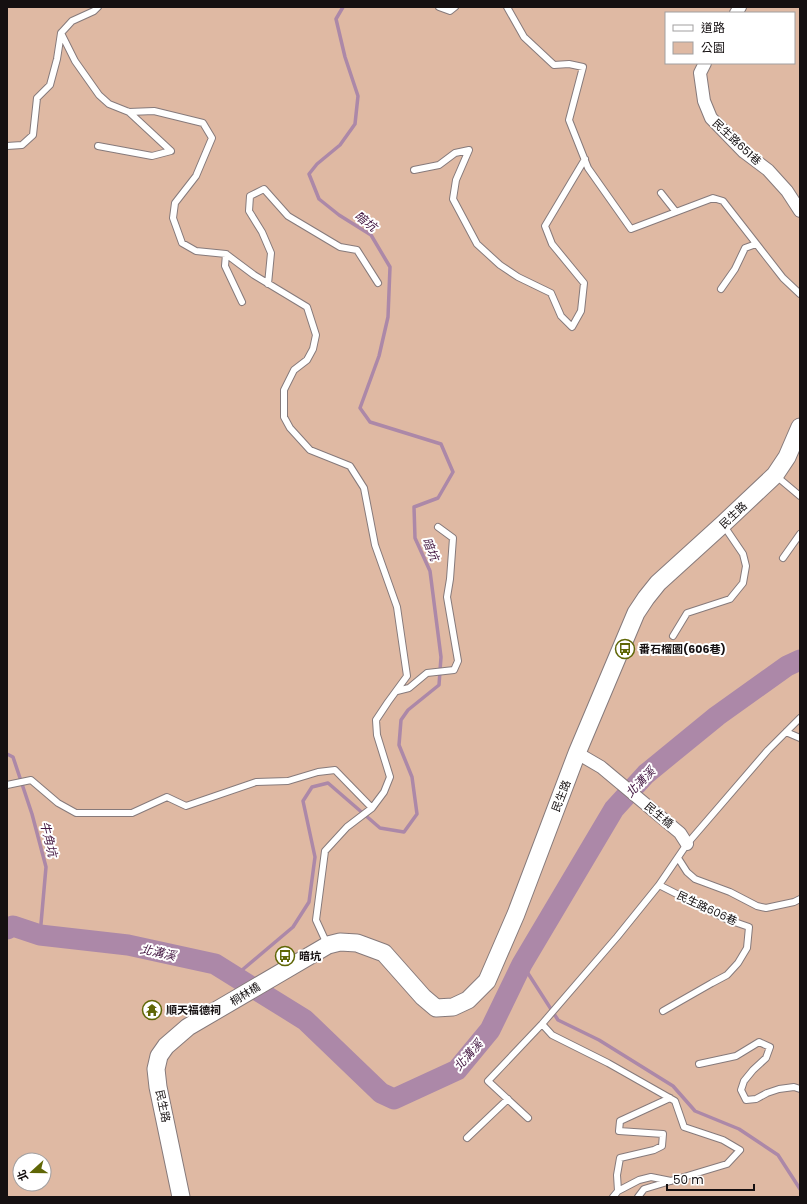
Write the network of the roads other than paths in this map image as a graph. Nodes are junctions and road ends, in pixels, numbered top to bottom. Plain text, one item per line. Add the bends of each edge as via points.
1 (98, 7) edge
2 (440, 7) edge
3 (455, 7) edge
4 (507, 7) edge
5 (61, 33) junction
6 (704, 64) edge
7 (129, 112) junction
8 (7, 146) edge
9 (98, 146) dead end
10 (584, 159) junction
11 (414, 170) dead end
12 (661, 193) dead end
13 (800, 211) edge
14 (676, 212) junction
15 (756, 244) junction
16 (226, 254) junction
17 (378, 283) dead end
18 (268, 284) junction
19 (721, 289) dead end
20 (800, 294) edge
21 (242, 302) dead end
22 (800, 427) edge
23 (775, 475) junction
24 (800, 496) edge
25 (723, 524) junction
26 (438, 527) dead end
27 (800, 534) edge
28 (783, 558) dead end
29 (673, 636) dead end
30 (397, 691) junction
31 (800, 718) edge
32 (786, 732) junction
33 (800, 738) edge
34 (577, 753) junction
35 (10, 784) edge
36 (372, 808) junction
37 (687, 844) junction
38 (678, 858) junction
39 (658, 885) junction
40 (800, 899) edge
41 (328, 945) junction
42 (281, 972) joint
43 (663, 1011) dead end
44 (542, 1024) junction
45 (188, 1027) joint
46 (699, 1064) dead end
47 (800, 1089) edge
48 (670, 1098) junction
49 (508, 1099) junction
50 (528, 1118) dead end
51 (467, 1138) dead end
52 (673, 1181) junction
53 (618, 1191) junction
54 (181, 1197) edge
55 (613, 1197) edge
56 (638, 1197) edge

1 - 5 lane via 72,21
2 - 3 lane via 450,11
4 - 10 lane via 524,37 554,65 584,67 569,120
5 - 7 lane via 75,61 99,95 109,104
5 - 8 lane via 50,85 37,98 33,135 22,145
6 - 13 street, 民生路651巷 via 700,72 704,101 711,118 744,152 768,170 787,191
7 - 9 lane via 171,151 152,156
7 - 16 lane via 154,111 203,123 212,138 196,176 175,203 172,218 182,243 196,251
10 - 11 lane via 545,226 552,244 584,283 581,311 572,327 561,316 551,293 518,277 477,244 453,199 456,180 469,150 455,153 439,165
10 - 14 lane via 631,229
12 - 14 lane
14 - 15 lane via 713,198 723,201
15 - 19 lane via 745,248
15 - 20 lane via 782,278
16 - 18 lane
16 - 21 lane via 225,266
17 - 18 lane via 357,250 340,247 288,216 264,189 250,196 249,211 271,253
18 - 30 lane via 308,307 316,335 313,349 307,360 294,370 284,390 284,417 290,428 310,450 350,466 364,488 375,544 397,607 407,676
22 - 23 street, 民生路 via 787,457
23 - 24 lane
23 - 25 street, 民生路
25 - 29 lane via 743,554 746,566 743,583 730,599 687,613
25 - 34 street, 民生路 via 658,583 636,613
26 - 30 lane via 453,538 447,598 458,661 454,670 427,673 409,688
27 - 28 lane
30 - 36 lane via 376,720 377,735 390,777 384,792
31 - 32 lane
32 - 33 lane
32 - 37 lane
34 - 37 street, 民生橋 via 601,767 680,833
34 - 41 street, 民生路 via 516,914 487,981 468,1000 453,1007 436,1008 384,953 357,943 340,942
35 - 36 lane via 31,780 58,803 76,813 132,813 167,797 186,806 256,782 288,781 335,770
36 - 41 lane via 347,827 325,851 316,920
37 - 38 lane
38 - 39 lane
38 - 40 lane via 695,879 730,892 757,906 766,908
39 - 43 lane, 民生路606巷 via 726,919 749,927 747,948 726,976
39 - 44 lane
41 - 42 street, 民生路
42 - 45 street, 桐林橋
44 - 48 lane via 552,1035
44 - 49 lane via 488,1081
45 - 54 street, 民生路 via 166,1046 159,1056 156,1069
46 - 47 lane via 736,1056 758,1042 770,1047 766,1058 744,1081 741,1090 746,1100 756,1099 780,1089
48 - 52 lane via 675,1101 684,1127 723,1140 740,1150 727,1164
48 - 53 lane via 620,1121 619,1131 663,1134 662,1146 620,1158
49 - 50 lane
49 - 51 lane
52 - 53 lane via 651,1177
52 - 56 lane via 644,1189
53 - 55 lane

